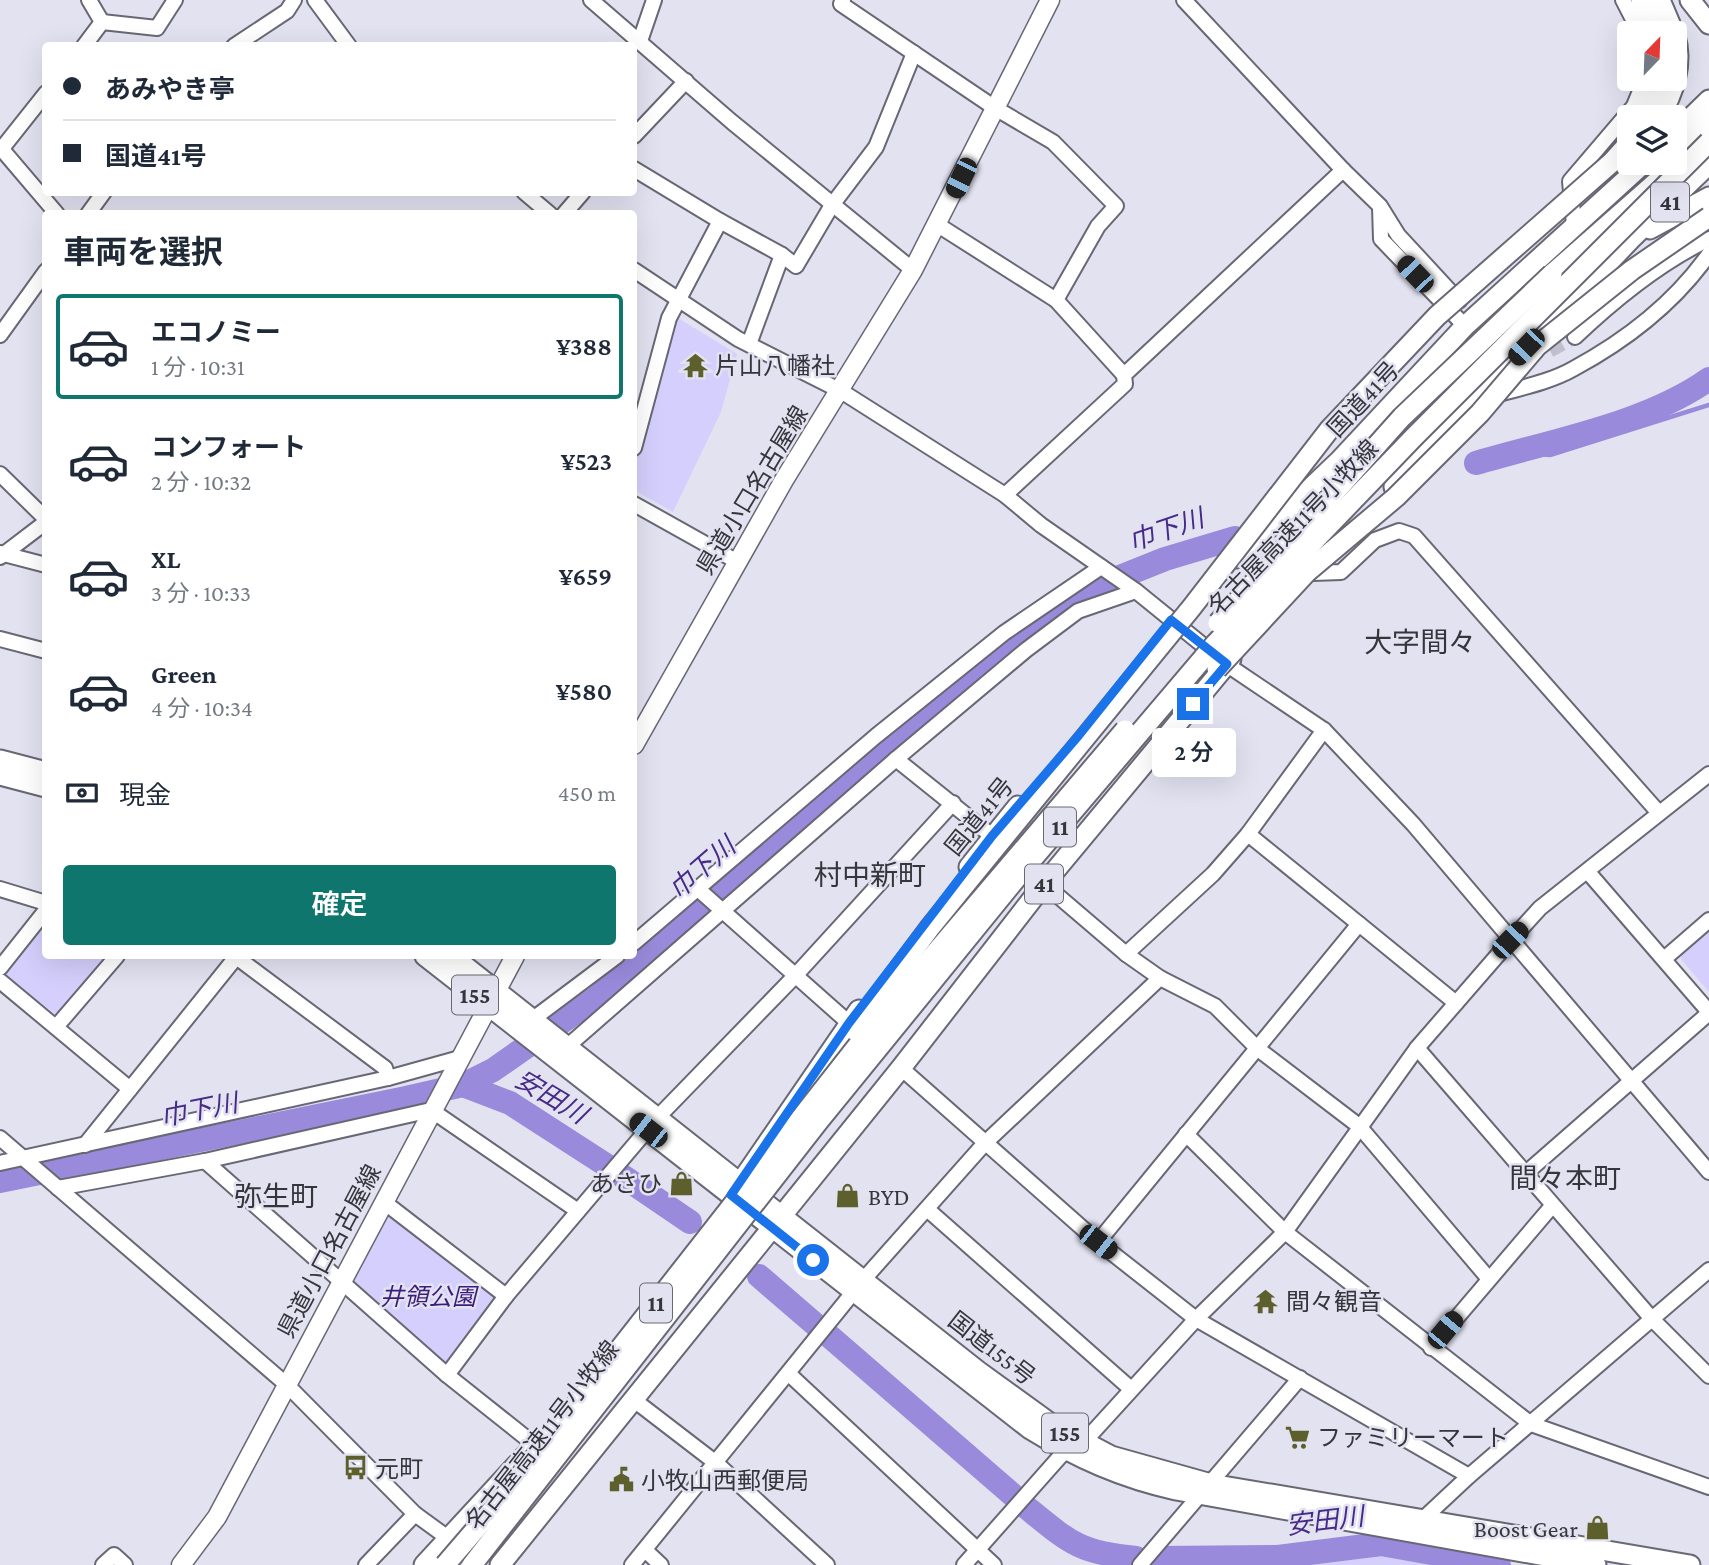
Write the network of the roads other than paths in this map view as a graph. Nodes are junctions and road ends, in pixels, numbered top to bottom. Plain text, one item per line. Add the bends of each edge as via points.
1 (89, 0) edge
2 (175, 0) edge
3 (293, 0) edge
4 (315, 0) edge
5 (591, 0) edge
6 (654, 0) edge
7 (843, 0) edge
8 (1050, 0) edge
9 (1184, 0) edge
10 (1623, 0) edge
11 (1641, 0) edge
12 (1660, 0) edge
13 (1690, 0) edge
14 (1634, 21) edge
15 (1649, 21) edge
16 (1668, 21) edge
17 (102, 22) junction
18 (1709, 24) edge
19 (640, 41) junction
20 (87, 42) edge
21 (240, 42) edge
22 (346, 42) edge
23 (914, 53) junction
24 (686, 80) junction
25 (1640, 91) edge
26 (42, 98) edge
27 (1709, 100) edge
28 (995, 108) junction
29 (1709, 119) edge
30 (1687, 121) edge
31 (637, 133) edge
32 (1709, 142) edge
33 (0, 149) edge
34 (1617, 156) edge
35 (1709, 164) edge
36 (1343, 170) junction
37 (637, 171) edge
38 (1617, 175) edge
39 (1632, 175) edge
40 (529, 196) edge
41 (580, 196) edge
42 (1709, 197) edge
43 (1602, 204) junction
44 (832, 205) junction
45 (1380, 206) junction
46 (53, 210) edge
47 (545, 210) edge
48 (567, 210) edge
49 (1709, 217) edge
50 (720, 222) junction
51 (938, 225) junction
52 (1574, 225) junction
53 (1631, 239) junction
54 (1709, 239) edge
55 (1709, 254) edge
56 (782, 255) junction
57 (914, 270) junction
58 (637, 272) edge
59 (42, 277) edge
60 (1056, 300) junction
61 (680, 301) junction
62 (1459, 301) dead end
63 (1465, 326) junction
64 (0, 335) edge
65 (1575, 337) tunnel mouth
66 (748, 344) junction
67 (1124, 375) junction
68 (841, 391) junction
69 (1474, 401) junction
70 (637, 437) edge
71 (0, 474) edge
72 (1005, 495) junction
73 (637, 506) edge
74 (42, 516) edge
75 (42, 523) edge
76 (1, 555) edge
77 (736, 561) junction
78 (42, 564) edge
79 (1101, 567) junction
80 (1313, 573) junction
81 (1136, 591) junction
82 (1171, 620) junction
83 (0, 639) edge
84 (42, 650) edge
85 (1227, 664) junction
86 (1324, 730) junction
87 (637, 740) edge
88 (896, 759) junction
89 (0, 760) edge
90 (42, 771) edge
91 (1709, 774) edge
92 (0, 775) edge
93 (42, 786) edge
94 (953, 803) junction
95 (1658, 813) junction
96 (1248, 834) junction
97 (992, 836) junction
98 (1023, 870) junction
99 (1588, 872) junction
100 (1044, 884) junction
101 (698, 889) junction
102 (0, 890) edge
103 (42, 902) edge
104 (720, 912) junction
105 (42, 915) edge
106 (1709, 920) edge
107 (1359, 924) junction
108 (637, 940) edge
109 (1510, 940) junction
110 (1126, 954) junction
111 (114, 959) edge
112 (234, 959) edge
113 (240, 959) edge
114 (430, 959) edge
115 (455, 959) edge
116 (513, 959) edge
117 (613, 959) edge
118 (1664, 959) junction
119 (0, 968) edge
120 (794, 977) junction
121 (1160, 978) junction
122 (0, 981) edge
123 (491, 998) junction
124 (1455, 1003) junction
125 (1709, 1013) edge
126 (849, 1023) junction
127 (533, 1025) junction
128 (56, 1027) junction
129 (558, 1044) junction
130 (1417, 1048) junction
131 (1258, 1049) junction
132 (460, 1058) junction
133 (901, 1068) junction
134 (388, 1078) junction
135 (1632, 1080) junction
136 (130, 1090) junction
137 (431, 1110) junction
138 (805, 1112) junction
139 (653, 1123) junction
140 (1359, 1126) junction
141 (1186, 1135) junction
142 (0, 1138) edge
143 (985, 1143) junction
144 (85, 1145) junction
145 (23, 1158) junction
146 (205, 1161) junction
147 (0, 1163) edge
148 (1709, 1172) edge
149 (1526, 1173) junction
150 (58, 1188) junction
151 (736, 1188) junction
152 (384, 1202) junction
153 (1552, 1206) junction
154 (927, 1209) junction
155 (578, 1211) junction
156 (778, 1221) junction
157 (1285, 1232) junction
158 (1098, 1242) junction
159 (1709, 1270) edge
160 (1489, 1279) junction
161 (341, 1282) junction
162 (859, 1286) junction
163 (506, 1296) junction
164 (1196, 1319) junction
165 (1652, 1319) junction
166 (1431, 1348) junction
167 (789, 1374) junction
168 (447, 1375) junction
169 (1709, 1376) edge
170 (1300, 1378) junction
171 (286, 1385) junction
172 (1131, 1388) junction
173 (634, 1400) junction
174 (1531, 1424) junction
175 (1074, 1444) junction
176 (535, 1445) junction
177 (716, 1463) junction
178 (1469, 1476) junction
179 (1709, 1487) edge
180 (1206, 1489) junction
181 (506, 1494) junction
182 (415, 1514) junction
183 (1423, 1519) junction
184 (449, 1538) junction
185 (645, 1550) junction
186 (978, 1550) junction
187 (103, 1565) edge
188 (125, 1565) edge
189 (181, 1565) edge
190 (366, 1565) edge
191 (424, 1565) edge
192 (446, 1565) edge
193 (454, 1565) edge
194 (472, 1565) edge
195 (481, 1565) edge
196 (500, 1565) edge
197 (632, 1565) edge
198 (661, 1565) edge
199 (827, 1565) edge
200 (964, 1565) edge
201 (994, 1565) edge
202 (1140, 1565) edge
203 (1596, 1565) edge
204 (1690, 1565) edge

1 - 17 street
2 - 17 street via 157,28
3 - 21 street via 287,11
4 - 22 street
5 - 19 street
6 - 19 street
7 - 23 street via 841,4
8 - 28 main road, 県道小口名古屋線
9 - 36 street
10 - 14 street
11 - 15 highway
12 - 16 highway
13 - 18 highway
17 - 20 street
19 - 24 street
23 - 28 street
23 - 44 street via 876,147
24 - 31 street
24 - 44 street
25 - 52 street via 1634,106 1570,181
26 - 33 street
27 - 30 highway
28 - 51 main road, 県道小口名古屋線
28 - 60 street via 1053,142 1116,206 1098,226
29 - 138 highway, 11, bridge via 1678,163 1552,274 1346,477 1081,781
32 - 98 highway, 名古屋高速11号小牧線 / 11, bridge via 1216,643
33 - 46 street
34 - 138 highway, bridge via 1437,316 1329,430 1192,607 929,929 828,1065
35 - 53 highway, 41
36 - 45 street
36 - 67 street
37 - 50 street
38 - 43 highway via 1602,192
39 - 43 highway, 国道41号 / 41
40 - 47 street
41 - 48 street
42 - 53 highway
43 - 52 highway, 国道41号 / 41
44 - 56 street via 796,266
44 - 57 street
45 - 62 street via 1398,235
45 - 63 street via 1381,239
49 - 98 highway, bridge via 1632,270 1537,346 1396,497 1288,591 1114,786
50 - 56 street
50 - 61 street
51 - 57 main road, 県道小口名古屋線
51 - 60 street
52 - 63 highway, 国道41号 / 41
53 - 69 highway, 41
54 - 65 street via 1618,297
55 - 69 street via 1687,285 1653,315 1571,370
56 - 66 street
57 - 68 main road, 県道小口名古屋線
58 - 61 street
59 - 64 street
60 - 67 street
61 - 66 street
61 - 70 street via 668,318
63 - 82 highway, 国道41号 / 41 via 1339,461
66 - 68 street
67 - 72 street via 1125,384
68 - 72 street
68 - 77 main road, 県道小口名古屋線
69 - 80 highway, 41
71 - 74 street
72 - 79 street
73 - 77 street
75 - 76 street
76 - 78 street
77 - 87 main road, 県道小口名古屋線
79 - 81 street
79 - 101 street via 1004,633
80 - 85 highway, 41
80 - 95 street via 1341,572 1375,540 1399,531 1415,536
81 - 82 street
81 - 88 street via 1078,611
82 - 85 street
82 - 97 highway, 国道41号 / 41
83 - 84 street
85 - 86 street
85 - 100 highway, 41
86 - 96 street
86 - 109 street via 1413,824
88 - 94 street
88 - 104 street
89 - 90 highway
91 - 95 street
92 - 93 highway
94 - 97 street
94 - 120 street
95 - 99 street
96 - 107 street
96 - 110 street via 1213,874
97 - 126 highway, 国道41号 / 41
98 - 194 highway, 名古屋高速11号小牧線 / 11, bridge via 740,1219
99 - 109 street via 1540,908
99 - 118 street
100 - 110 street
100 - 133 highway, 41
101 - 104 street
101 - 108 street
102 - 103 street
104 - 120 street
104 - 129 street
105 - 119 street
106 - 118 street
107 - 124 street
107 - 131 street
109 - 124 street
109 - 135 street
110 - 121 street
111 - 128 street
112 - 136 street
113 - 134 street via 385,1068
114 - 123 highway, 国道155号 / 155
115 - 123 highway, 国道155号 / 155
116 - 123 main road, 県道小口名古屋線
117 - 127 street
118 - 125 street
120 - 126 street
120 - 139 street
121 - 131 street via 1215,1006
121 - 143 street
122 - 128 street
123 - 127 highway, 国道155号 / 155
123 - 132 main road, 県道小口名古屋線
124 - 130 street
125 - 135 street
126 - 151 highway, 国道41号 / 41
127 - 129 highway, 国道155号 / 155
128 - 136 street
129 - 139 highway, 国道155号 / 155
130 - 140 street
130 - 149 street
131 - 140 street
131 - 141 street
132 - 134 street
132 - 137 main road, 県道小口名古屋線
133 - 143 street
133 - 156 highway, 41
134 - 144 street
135 - 148 street
135 - 149 street
136 - 144 street
137 - 146 street
137 - 152 main road, 県道小口名古屋線
137 - 155 street
138 - 181 highway, 名古屋高速11号小牧線 / 11, bridge
139 - 151 highway, 国道155号 / 155
139 - 155 street
140 - 157 street
140 - 160 street
141 - 157 street
141 - 158 street
142 - 145 street
143 - 154 street
143 - 158 street
144 - 145 street
145 - 147 street
145 - 150 street
146 - 150 street
146 - 161 street
149 - 153 street
150 - 171 street
151 - 156 highway, 国道155号 / 155
151 - 176 highway, 国道41号 / 41
152 - 161 main road, 県道小口名古屋線
152 - 163 street
153 - 160 street
153 - 165 street
154 - 162 street
154 - 172 street
155 - 163 street
156 - 162 highway, 国道155号 / 155
156 - 173 highway, 41
157 - 164 street
157 - 166 street
158 - 164 street
159 - 165 street
160 - 166 street
161 - 168 street
161 - 171 main road, 県道小口名古屋線
162 - 167 street
162 - 175 highway, 国道155号 / 155 via 1030,1429
163 - 168 street
164 - 170 street
164 - 172 street
165 - 169 street
165 - 174 street
166 - 174 street
167 - 177 street
167 - 186 street
168 - 176 street
170 - 178 street
170 - 180 street
171 - 182 street
171 - 189 main road, 県道小口名古屋線 via 217,1517
172 - 175 street
173 - 177 street
173 - 196 highway, 41
174 - 178 street
174 - 179 street
175 - 180 highway, 国道155号 / 155 via 1129,1479
175 - 186 street
176 - 184 highway, 国道41号 / 41
177 - 185 street
177 - 199 street
178 - 183 street
180 - 183 highway, 国道155号 / 155
180 - 202 street
180 - 203 highway, 国道155号 / 155
181 - 192 highway, 名古屋高速11号小牧線 / 11, bridge
181 - 193 highway, bridge
182 - 184 street
182 - 190 street
183 - 204 highway, 国道155号 / 155
184 - 191 highway, 国道41号 / 41
184 - 195 main road
185 - 197 street
185 - 198 street
186 - 200 street
186 - 201 street
187 - 188 street via 114,1555

